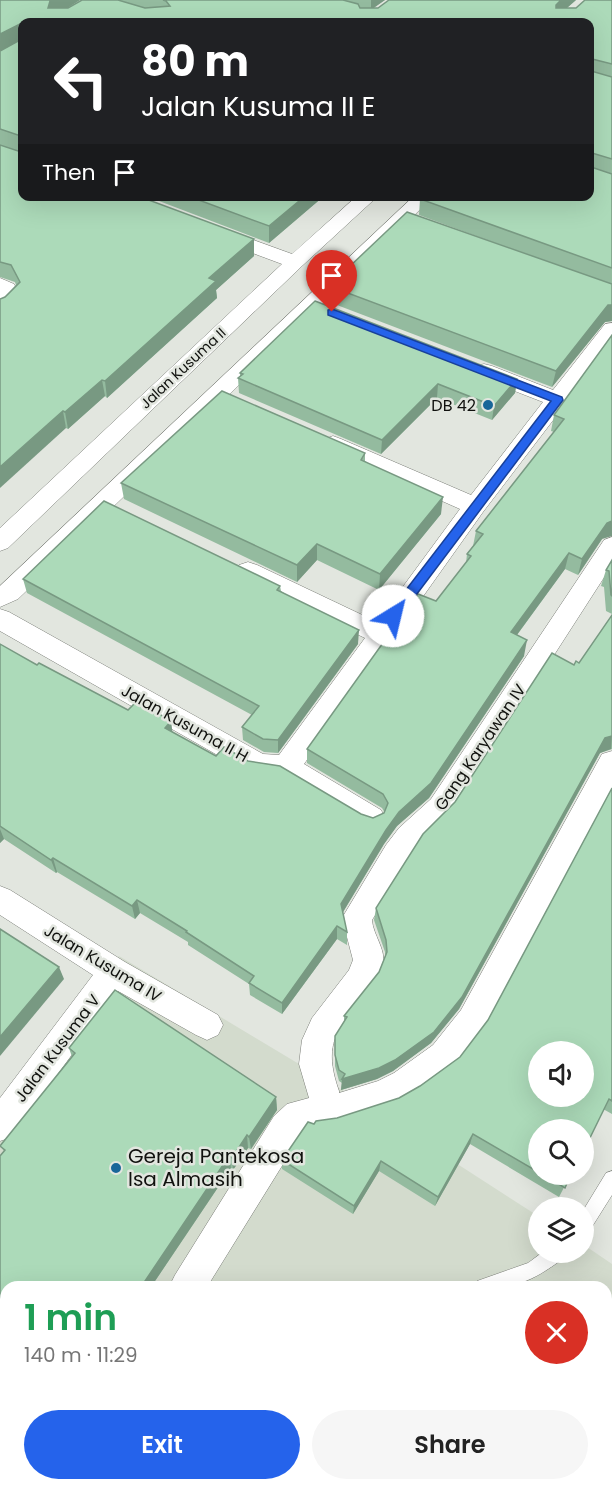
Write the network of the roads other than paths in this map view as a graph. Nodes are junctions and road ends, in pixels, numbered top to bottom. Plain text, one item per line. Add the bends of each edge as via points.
1 (363, 201) edge
2 (420, 201) edge
3 (402, 218) junction
4 (424, 226) edge
5 (204, 228) edge
6 (295, 262) junction
7 (311, 304) junction
8 (332, 313) edge
9 (226, 328) junction
10 (612, 329) edge
11 (269, 344) junction
12 (461, 363) edge
13 (216, 394) junction
14 (558, 400) junction
15 (238, 403) edge
16 (313, 436) edge
17 (475, 506) junction
18 (0, 542) edge
19 (612, 546) edge
20 (231, 563) edge
21 (0, 598) edge
22 (0, 619) edge
23 (380, 634) junction
24 (612, 762) edge
25 (286, 767) junction
26 (371, 818) edge
27 (0, 899) edge
28 (114, 972) junction
29 (207, 1025) dead end
30 (336, 1110) junction
31 (0, 1125) edge
32 (612, 1179) edge
33 (594, 1208) edge
34 (543, 1263) edge
35 (191, 1281) edge
36 (501, 1281) edge

1 - 6 street, Jalan Kusuma II
2 - 3 street
3 - 4 street
3 - 7 street
5 - 6 street
6 - 9 street, Jalan Kusuma II
7 - 8 street
7 - 11 street
9 - 11 street
9 - 18 street, Jalan Kusuma II
10 - 14 street
11 - 13 street
12 - 14 street
13 - 15 street
13 - 21 street via 114,507
14 - 17 street
16 - 17 street
17 - 23 street
19 - 30 street, Gang Karyawan IV via 441,807 396,854 357,918 368,965 328,1018 314,1049 315,1076 330,1109
20 - 23 street
22 - 25 street, Jalan Kusuma II H via 259,765
23 - 25 street
24 - 30 street via 472,1020 457,1040 444,1056 405,1084 385,1095
25 - 26 street, Jalan Kusuma II H
27 - 28 street, Jalan Kusuma IV
28 - 29 street, Jalan Kusuma IV
28 - 31 street, Jalan Kusuma V
30 - 35 street via 299,1115 286,1128
32 - 33 lane
34 - 36 lane

